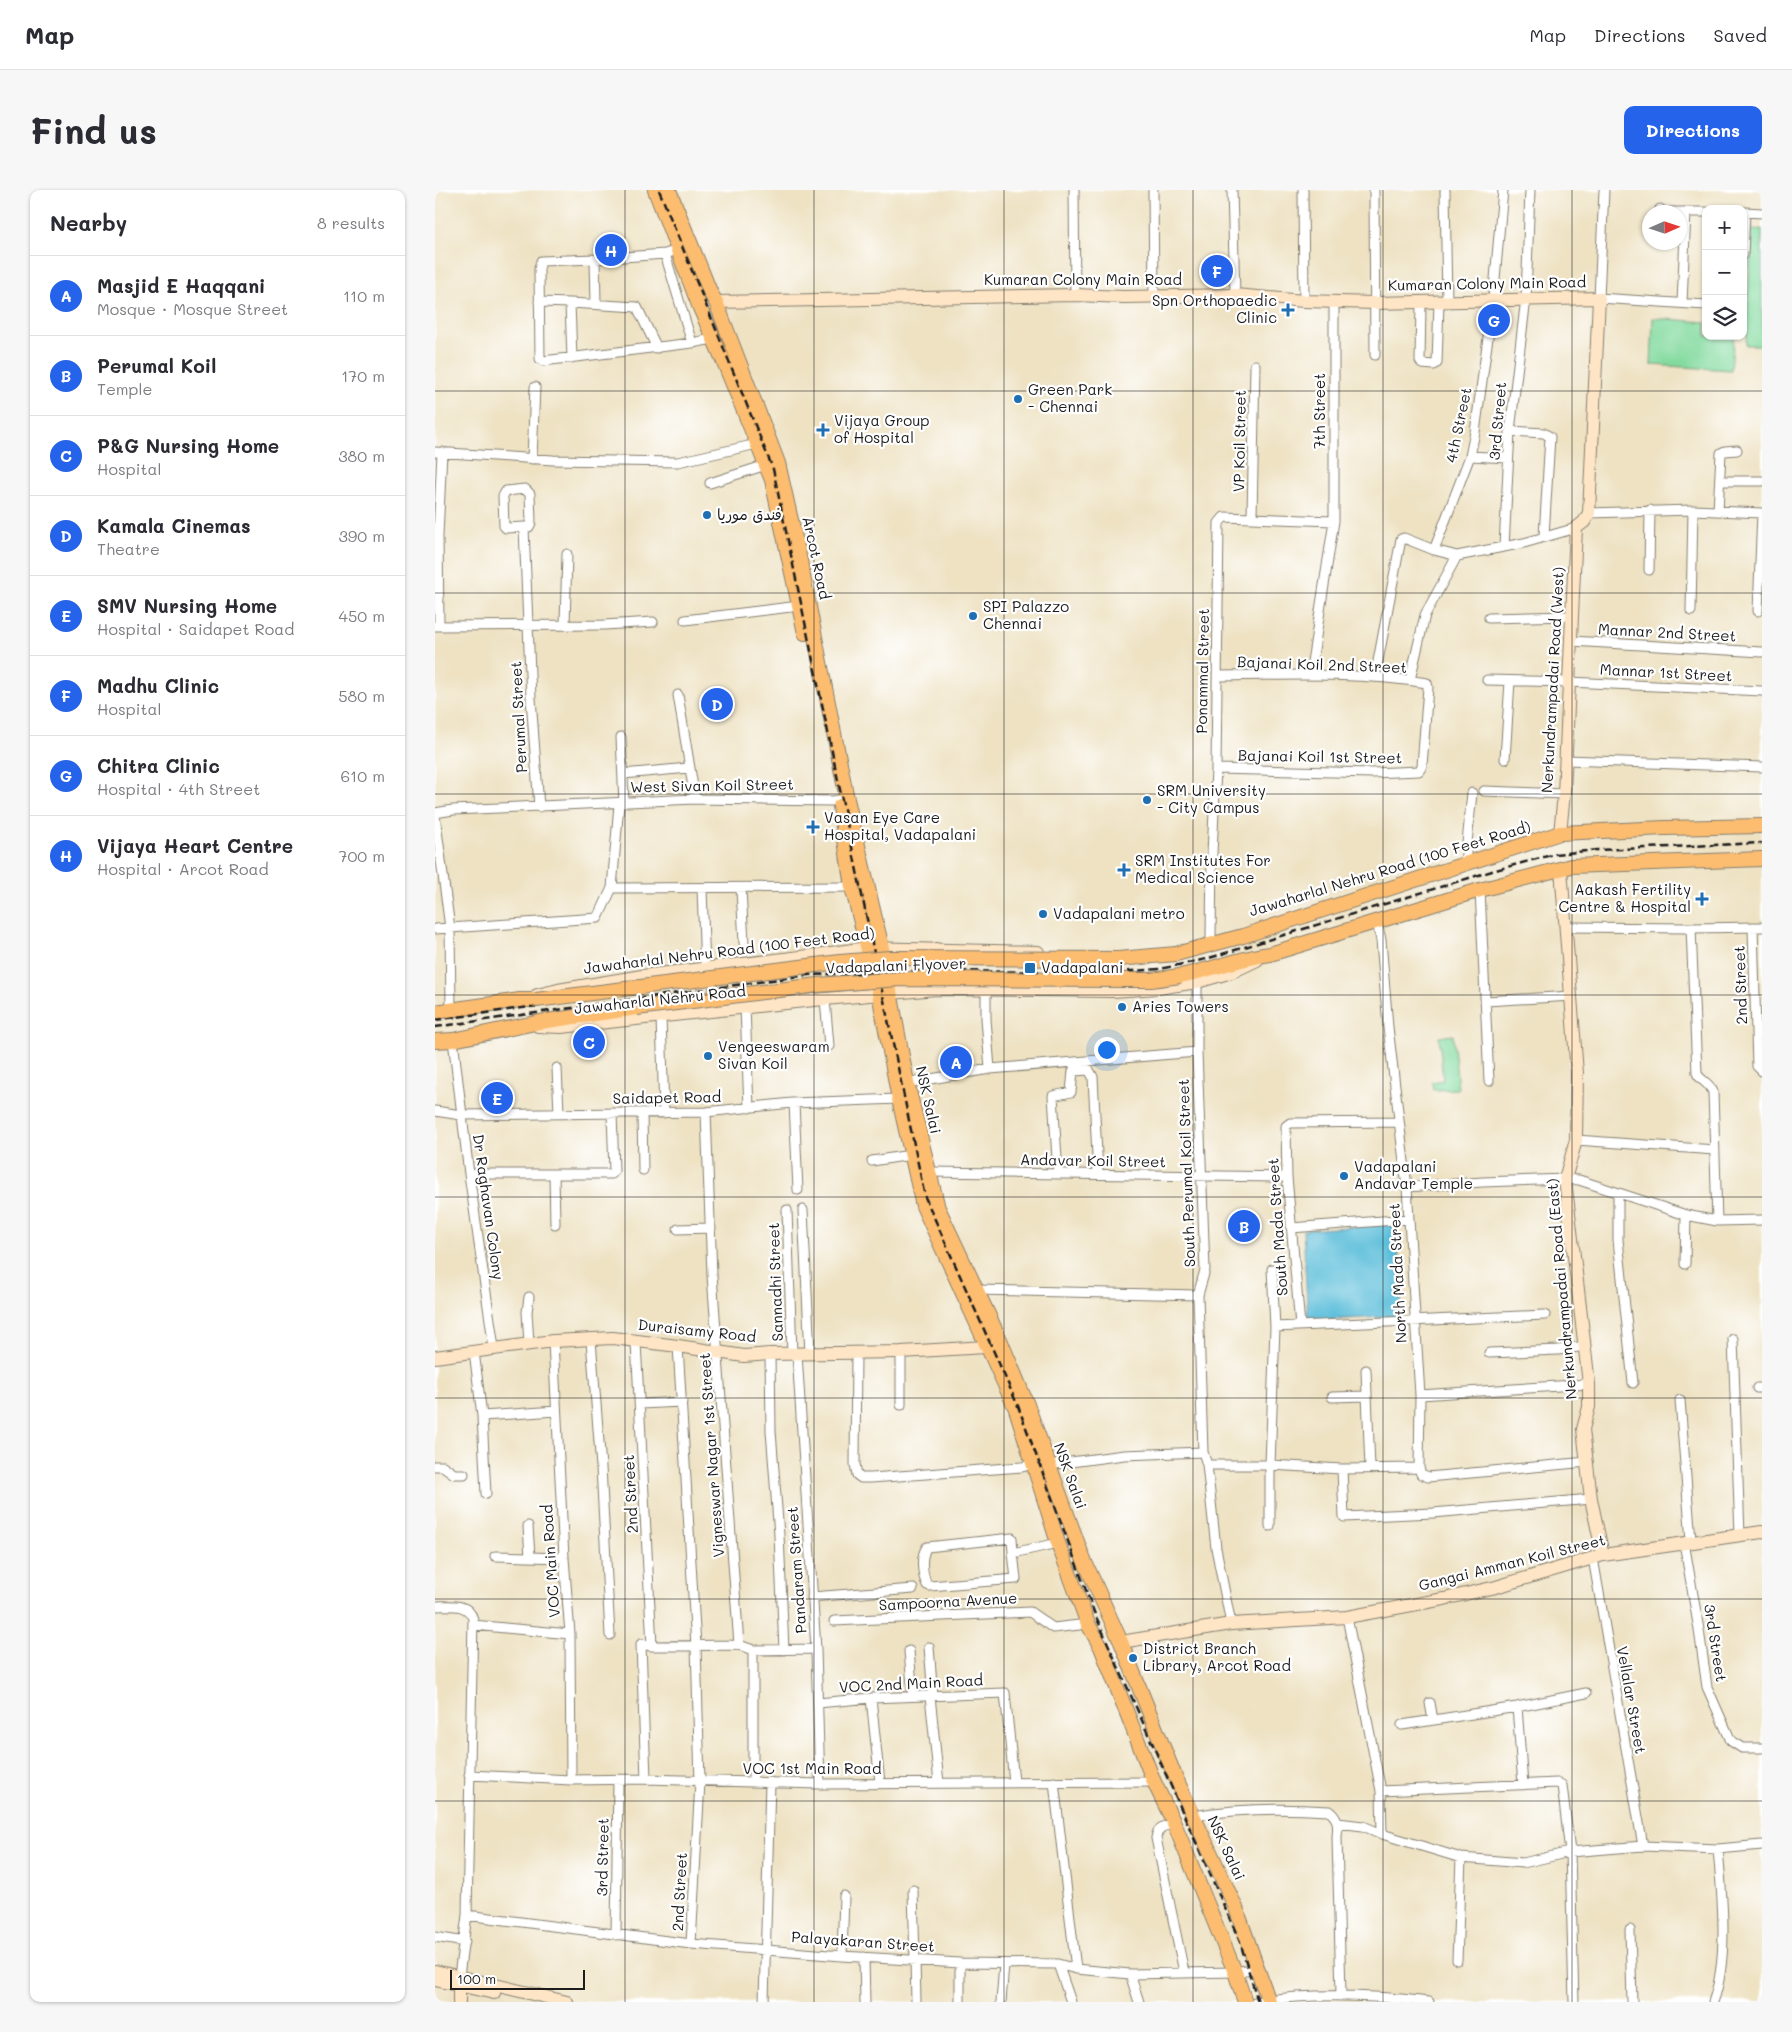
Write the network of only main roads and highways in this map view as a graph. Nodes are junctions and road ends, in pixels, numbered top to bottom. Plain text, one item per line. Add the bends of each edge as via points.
1 (655, 190) edge
2 (669, 190) edge
3 (817, 666) junction
4 (835, 760) junction
5 (1762, 826) edge
6 (1762, 859) edge
7 (1263, 928) joint
8 (882, 948) joint
9 (884, 993) junction
10 (520, 1000) joint
11 (435, 1012) edge
12 (523, 1026) joint
13 (435, 1041) edge
14 (1101, 1597) junction
15 (1081, 1604) junction
16 (1264, 2001) edge
17 (1245, 2002) edge

1 - 3 main road, Arcot Road via 671,252 724,362 774,488 799,606
2 - 3 main road, Arcot Road via 778,464 796,540
3 - 4 main road, Arcot Road
4 - 8 main road, Arcot Road
4 - 9 main road, Arcot Road via 852,887 867,948
5 - 7 main road, Jawaharlal Nehru Road (100 Feet Road) via 1560,833
6 - 12 main road, Vadapalani Flyover, bridge via 1561,869 1480,890 1270,954 1151,980 900,979 818,985
7 - 10 main road, Vadapalani Flyover, bridge via 1176,954 1118,960 882,959
8 - 9 main road, NSK Salai
9 - 14 main road, NSK Salai via 938,1208 1001,1342 1083,1558
9 - 15 main road via 899,1099 923,1206 1016,1409 1058,1543
10 - 11 main road, Jawaharlal Nehru Road (100 Feet Road)
12 - 13 main road, Jawaharlal Nehru Road
14 - 15 main road
14 - 16 main road, NSK Salai via 1174,1774 1236,1908 1257,1968
15 - 17 main road via 1174,1823

